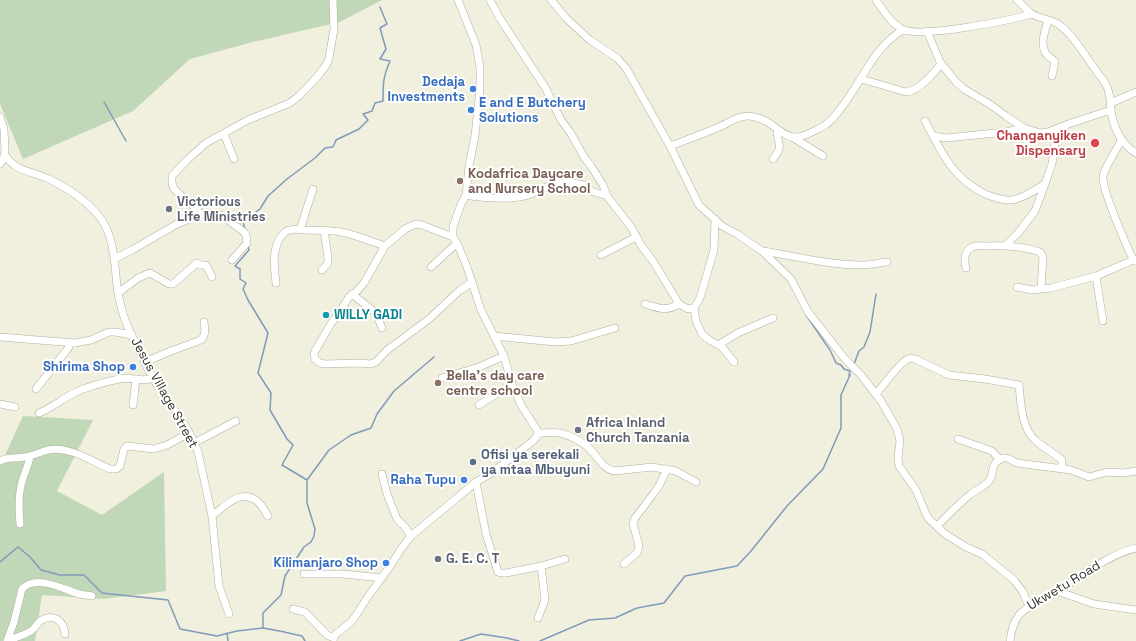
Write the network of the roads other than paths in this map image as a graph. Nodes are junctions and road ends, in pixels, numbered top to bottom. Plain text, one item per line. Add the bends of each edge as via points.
1 (333, 0) edge
2 (458, 0) edge
3 (490, 0) edge
4 (552, 0) edge
5 (876, 0) edge
6 (1017, 0) edge
7 (1032, 14) junction
8 (1048, 20) junction
9 (903, 30) junction
10 (927, 32) junction
11 (941, 64) junction
12 (1052, 76) dead end
13 (861, 79) junction
14 (1136, 92) edge
15 (1111, 106) junction
16 (0, 117) edge
17 (925, 121) dead end
18 (1024, 128) junction
19 (1057, 129) junction
20 (779, 131) junction
21 (224, 134) junction
22 (934, 136) junction
23 (792, 137) junction
24 (1122, 140) junction
25 (670, 146) junction
26 (1136, 152) edge
27 (5, 155) junction
28 (823, 156) dead end
29 (234, 159) dead end
30 (773, 159) dead end
31 (0, 164) edge
32 (1046, 184) junction
33 (313, 189) dead end
34 (466, 195) junction
35 (607, 196) junction
36 (202, 214) junction
37 (714, 219) junction
38 (300, 230) junction
39 (324, 230) junction
40 (636, 237) junction
41 (455, 240) junction
42 (1006, 245) junction
43 (385, 246) junction
44 (762, 252) junction
45 (600, 255) dead end
46 (114, 259) junction
47 (232, 260) dead end
48 (1135, 260) edge
49 (886, 262) dead end
50 (431, 267) dead end
51 (966, 268) dead end
52 (322, 270) dead end
53 (1096, 276) junction
54 (212, 277) dead end
55 (472, 282) junction
56 (276, 283) dead end
57 (1018, 287) dead end
58 (1041, 289) junction
59 (118, 293) junction
60 (352, 294) junction
61 (645, 304) dead end
62 (679, 304) junction
63 (694, 308) junction
64 (773, 318) dead end
65 (1104, 320) dead end
66 (204, 322) dead end
67 (382, 328) dead end
68 (615, 328) dead end
69 (132, 335) junction
70 (494, 336) junction
71 (0, 337) edge
72 (68, 342) junction
73 (718, 344) junction
74 (504, 356) junction
75 (145, 362) junction
76 (734, 362) dead end
77 (153, 378) junction
78 (442, 378) dead end
79 (136, 380) junction
80 (512, 384) junction
81 (36, 389) dead end
82 (876, 394) junction
83 (0, 404) edge
84 (133, 405) dead end
85 (478, 405) dead end
86 (15, 407) dead end
87 (39, 413) dead end
88 (236, 421) dead end
89 (189, 433) junction
90 (538, 433) junction
91 (958, 439) dead end
92 (194, 443) junction
93 (30, 456) junction
94 (1000, 460) junction
95 (0, 461) edge
96 (1059, 468) junction
97 (667, 469) junction
98 (1136, 471) edge
99 (382, 474) dead end
100 (476, 482) junction
101 (696, 482) dead end
102 (212, 516) junction
103 (268, 516) dead end
104 (20, 524) dead end
105 (937, 526) junction
106 (411, 536) junction
107 (1136, 548) edge
108 (565, 560) dead end
109 (624, 564) dead end
110 (541, 566) junction
111 (304, 574) dead end
112 (382, 578) junction
113 (1057, 591) junction
114 (92, 596) dead end
115 (1029, 606) junction
116 (293, 609) dead end
117 (1136, 610) edge
118 (229, 614) dead end
119 (538, 618) dead end
120 (65, 634) dead end
121 (7, 640) edge
122 (1010, 641) edge

1 - 21 street via 334,29 329,58 317,77 290,103 248,120
2 - 34 street via 476,45 480,66 478,118
3 - 35 street via 546,89 561,120 603,185
4 - 25 street via 580,31 617,58 626,68
5 - 9 street
6 - 7 street
7 - 8 street
7 - 10 street via 1010,20
8 - 12 street via 1043,43 1047,55 1055,62
8 - 15 street via 1059,24 1068,32 1104,81 1109,91
9 - 10 street
9 - 13 street via 880,50
10 - 11 street
11 - 13 street via 920,86 906,92
11 - 18 street via 964,89
13 - 23 street via 829,123 801,137
14 - 15 street
15 - 19 street
15 - 24 street via 1116,129
16 - 27 street via 4,129
17 - 22 street
18 - 19 street via 1040,132
18 - 22 street via 946,138
19 - 32 street
20 - 23 street
20 - 25 street via 766,121 748,116
20 - 30 street via 777,133 780,149
21 - 29 street
21 - 36 street via 206,143 172,176 174,189
22 - 32 street via 942,153 959,176 991,197 1010,200
23 - 28 street
24 - 26 street
24 - 48 street via 1103,177 1111,206
25 - 37 street via 699,205
27 - 31 street
27 - 46 street, Jesus Village Street via 18,167 47,178 81,198 97,214 108,232
32 - 42 street via 1035,211
33 - 38 street
34 - 35 street via 518,198 566,180
34 - 41 street via 453,227
35 - 40 street
36 - 46 street via 178,224
36 - 47 street via 221,215 246,235 247,243
37 - 44 street
37 - 63 street via 714,250 700,298
38 - 39 street
38 - 56 street via 286,231 276,246
39 - 43 street via 341,232
39 - 52 street via 328,262
40 - 45 street
40 - 62 street
41 - 43 street via 416,224 405,229
41 - 50 street
41 - 55 street
42 - 51 street via 972,247 965,256
42 - 58 street via 1040,252 1043,257
43 - 60 street via 361,288
44 - 49 street via 849,264
44 - 82 street via 791,279 808,312
46 - 59 street, Jesus Village Street
48 - 53 street
53 - 58 street
53 - 65 street
54 - 59 street via 206,265 197,263 173,284 150,273 138,278
55 - 60 street via 386,351 376,362 320,363 315,359 315,351
55 - 70 street via 481,310
57 - 58 street
59 - 69 street, Jesus Village Street
60 - 67 street via 376,313
61 - 62 street via 663,309 673,308
62 - 63 street via 688,309
63 - 73 street via 702,334
64 - 73 street
66 - 75 street via 205,332 201,340
68 - 70 street via 565,342
69 - 72 street via 109,332 91,340
69 - 75 street, Jesus Village Street
70 - 74 street
71 - 72 street
72 - 81 street via 69,347
73 - 76 street
74 - 78 street via 479,367
74 - 80 street
75 - 77 street, Jesus Village Street
77 - 79 street via 147,381
77 - 89 street, Jesus Village Street
79 - 84 street
79 - 87 street via 122,378 89,387
80 - 85 street
80 - 90 street
82 - 96 street via 910,358 949,375 1017,384 1029,433 1062,460
82 - 105 street via 897,429 900,442 899,466 916,490 929,519
83 - 86 street
88 - 92 street
89 - 92 street, Jesus Village Street
89 - 93 street via 154,449 127,446 120,466 114,470 68,451 49,450
90 - 97 street via 560,433 575,439 589,448 610,470 652,467
90 - 100 street via 533,441
91 - 94 street via 992,451
92 - 102 street, Jesus Village Street
93 - 95 street
93 - 104 street via 21,487
94 - 96 street via 1007,458 1017,463
94 - 105 street via 992,468 988,481
96 - 98 street via 1089,477 1107,472
97 - 101 street via 681,473
97 - 109 street via 660,486 635,518 633,523 639,546 637,553
99 - 106 street via 397,519
100 - 106 street
100 - 110 street via 486,534 498,572 506,573
102 - 103 street via 229,502 244,497 258,501
102 - 118 street, Jesus Village Street via 219,586
105 - 115 street via 945,534 982,554 1014,580
106 - 112 street
107 - 113 street, Ukwetu Road via 1095,567
108 - 110 street
110 - 119 street via 545,600
111 - 112 street
112 - 116 street via 357,614 334,638 327,635 305,612
113 - 115 street, Ukwetu Road
113 - 117 street via 1094,604
114 - 121 street via 56,585 31,583 22,589
115 - 122 street, Ukwetu Road via 1014,623
120 - 121 street via 61,621 50,618 40,622 27,634

